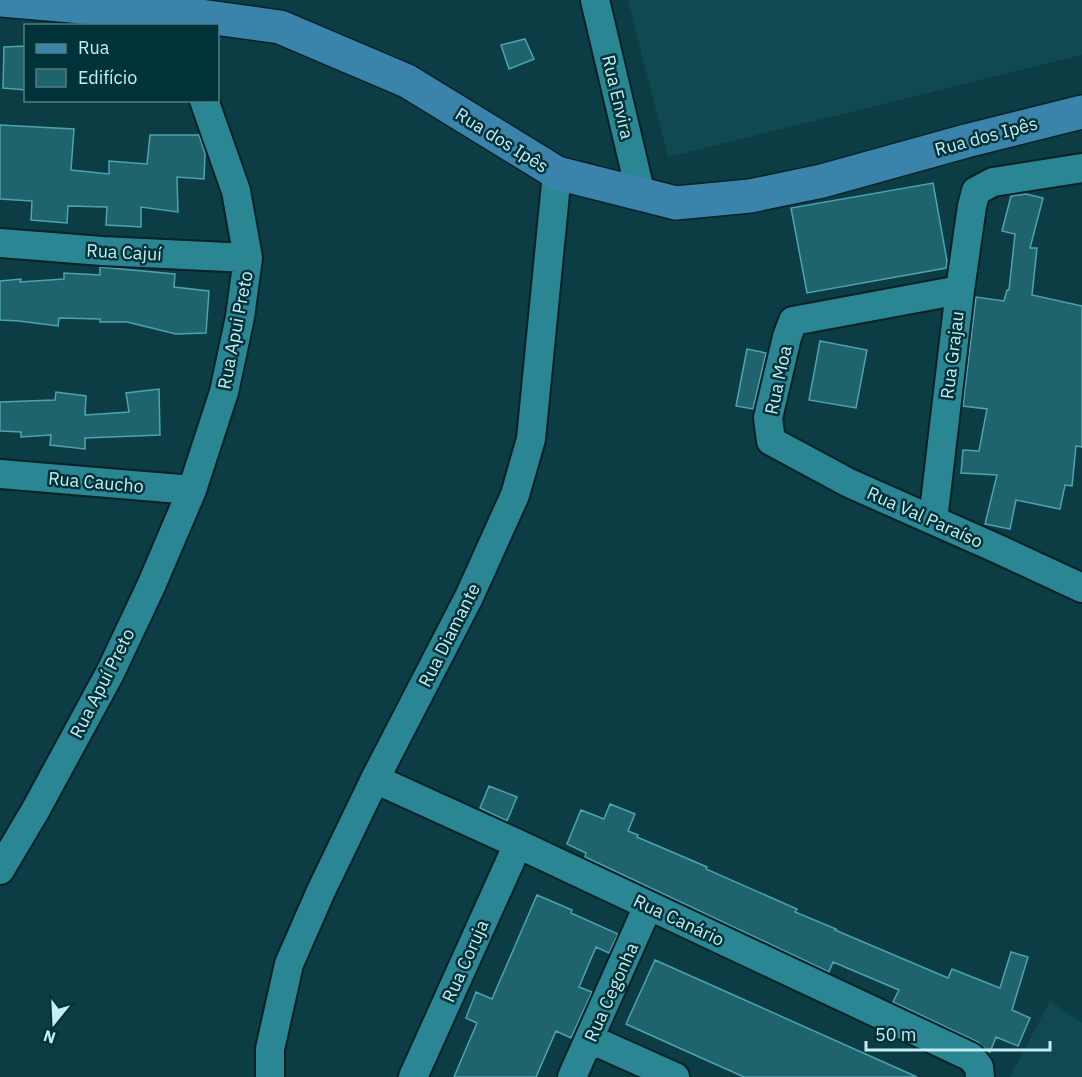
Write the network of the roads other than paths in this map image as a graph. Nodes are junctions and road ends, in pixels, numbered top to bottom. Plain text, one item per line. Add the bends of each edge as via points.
1 (0, 0) edge
2 (595, 0) edge
3 (130, 6) edge
4 (173, 19) edge
5 (205, 102) edge
6 (1082, 112) edge
7 (1082, 168) edge
8 (557, 173) junction
9 (641, 195) junction
10 (0, 243) edge
11 (248, 258) junction
12 (960, 290) junction
13 (771, 441) joint
14 (0, 474) edge
15 (192, 490) junction
16 (933, 520) junction
17 (1082, 588) edge
18 (375, 779) junction
19 (518, 844) junction
20 (0, 870) edge
21 (648, 906) junction
22 (590, 1039) junction
23 (979, 1072) edge
24 (270, 1077) edge
25 (413, 1077) edge
26 (572, 1077) edge
27 (675, 1077) edge

1 - 3 street, Rua dos Ipês
2 - 9 street, Rua Envira
3 - 4 street, Rua dos Ipês
4 - 8 street, Rua dos Ipês via 280,27 407,81
5 - 11 street, Rua Apui Preto via 236,191
6 - 9 street, Rua dos Ipês via 822,181 750,196 676,202
7 - 12 street, Rua Grajau via 993,182 976,191
8 - 9 street, Rua dos Ipês
8 - 18 street, Rua Diamante via 531,440 515,495 469,597
10 - 11 street, Rua Cajuí
11 - 15 street, Rua Apui Preto via 224,392
12 - 13 street, Rua Moa via 793,321 768,418
12 - 16 street, Rua Grajau
13 - 16 street, Rua Val Paraíso via 849,483
14 - 15 street, Rua Caucho
15 - 20 street, Rua Apuí Preto via 110,673
16 - 17 street, Rua Val Paraíso
18 - 19 street, Rua Canário
18 - 24 street, Rua Diamante via 289,964 270,1050
19 - 21 street, Rua Canário
19 - 25 street, Rua Coruja
21 - 22 street, Rua Cegonha
21 - 23 street, Rua Canário via 972,1058
22 - 26 street, Rua Cegonha
22 - 27 street

